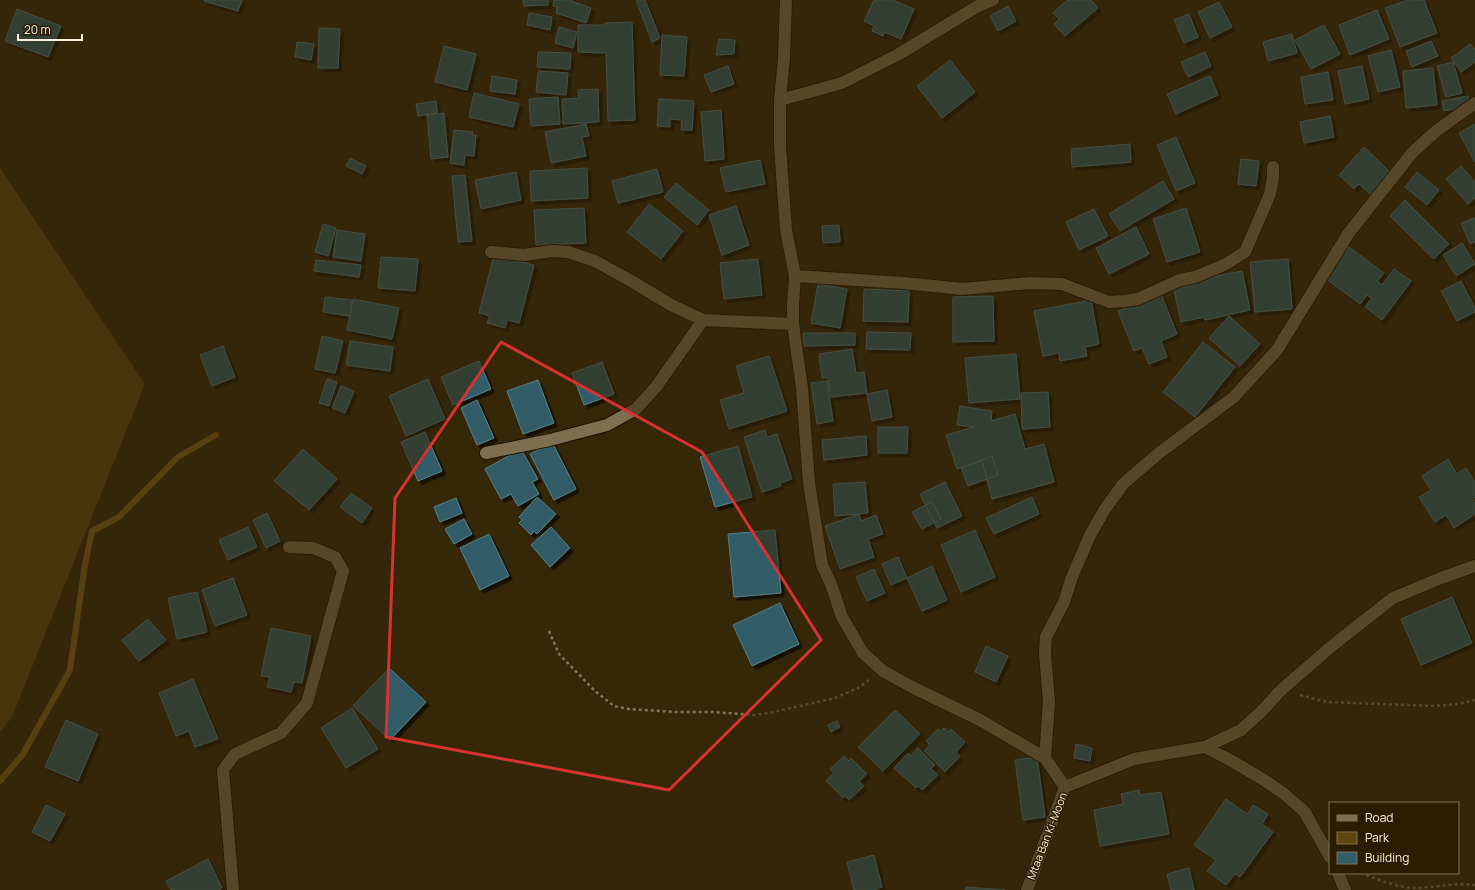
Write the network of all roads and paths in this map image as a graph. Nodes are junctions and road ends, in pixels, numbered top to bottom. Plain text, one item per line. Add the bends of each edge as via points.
1 (786, 0) edge
2 (993, 0) edge
3 (780, 100) junction
4 (1475, 103) edge
5 (1273, 167) dead end
6 (491, 252) dead end
7 (795, 276) junction
8 (703, 320) junction
9 (793, 324) junction
10 (486, 453) dead end
11 (289, 547) dead end
12 (1475, 566) edge
13 (549, 631) dead end
14 (883, 671) junction
15 (1280, 691) junction
16 (1475, 700) edge
17 (1205, 747) junction
18 (1045, 758) junction
19 (1064, 785) junction
20 (1329, 855) edge
21 (1338, 874) edge
22 (1364, 874) edge
23 (1475, 885) edge
24 (233, 890) edge
25 (1026, 890) edge
26 (1345, 890) edge

1 - 3 street
2 - 3 street via 978,6 899,54 842,83
3 - 7 street via 780,146 786,230
4 - 18 street via 1436,131 1412,153 1348,234 1277,350 1234,398 1159,453 1123,484 1105,510 1090,535 1064,602 1046,637 1050,702
5 - 7 street via 1270,194 1245,252 1226,264 1195,277 1180,280 1138,299 1110,302 1062,284 962,290
6 - 8 street via 524,255 552,251 582,256
7 - 9 street
8 - 9 street
8 - 10 street via 656,387 636,409 607,425
9 - 14 street via 802,388 809,483 822,566 842,617 862,653
11 - 24 street via 313,548 335,557 343,571 307,703 281,733 235,754 223,770
12 - 15 street via 1393,598
13 - 14 path via 559,654 595,691 614,706 628,709 769,714 835,698 858,688
14 - 18 street via 980,720
15 - 16 path via 1327,702 1435,706
15 - 17 street via 1241,730
17 - 19 street via 1134,759
17 - 20 street via 1270,784 1304,811
18 - 19 street
19 - 25 street, Mtaa Ban Ki-Moon
21 - 26 street
22 - 23 path via 1388,883 1414,888

